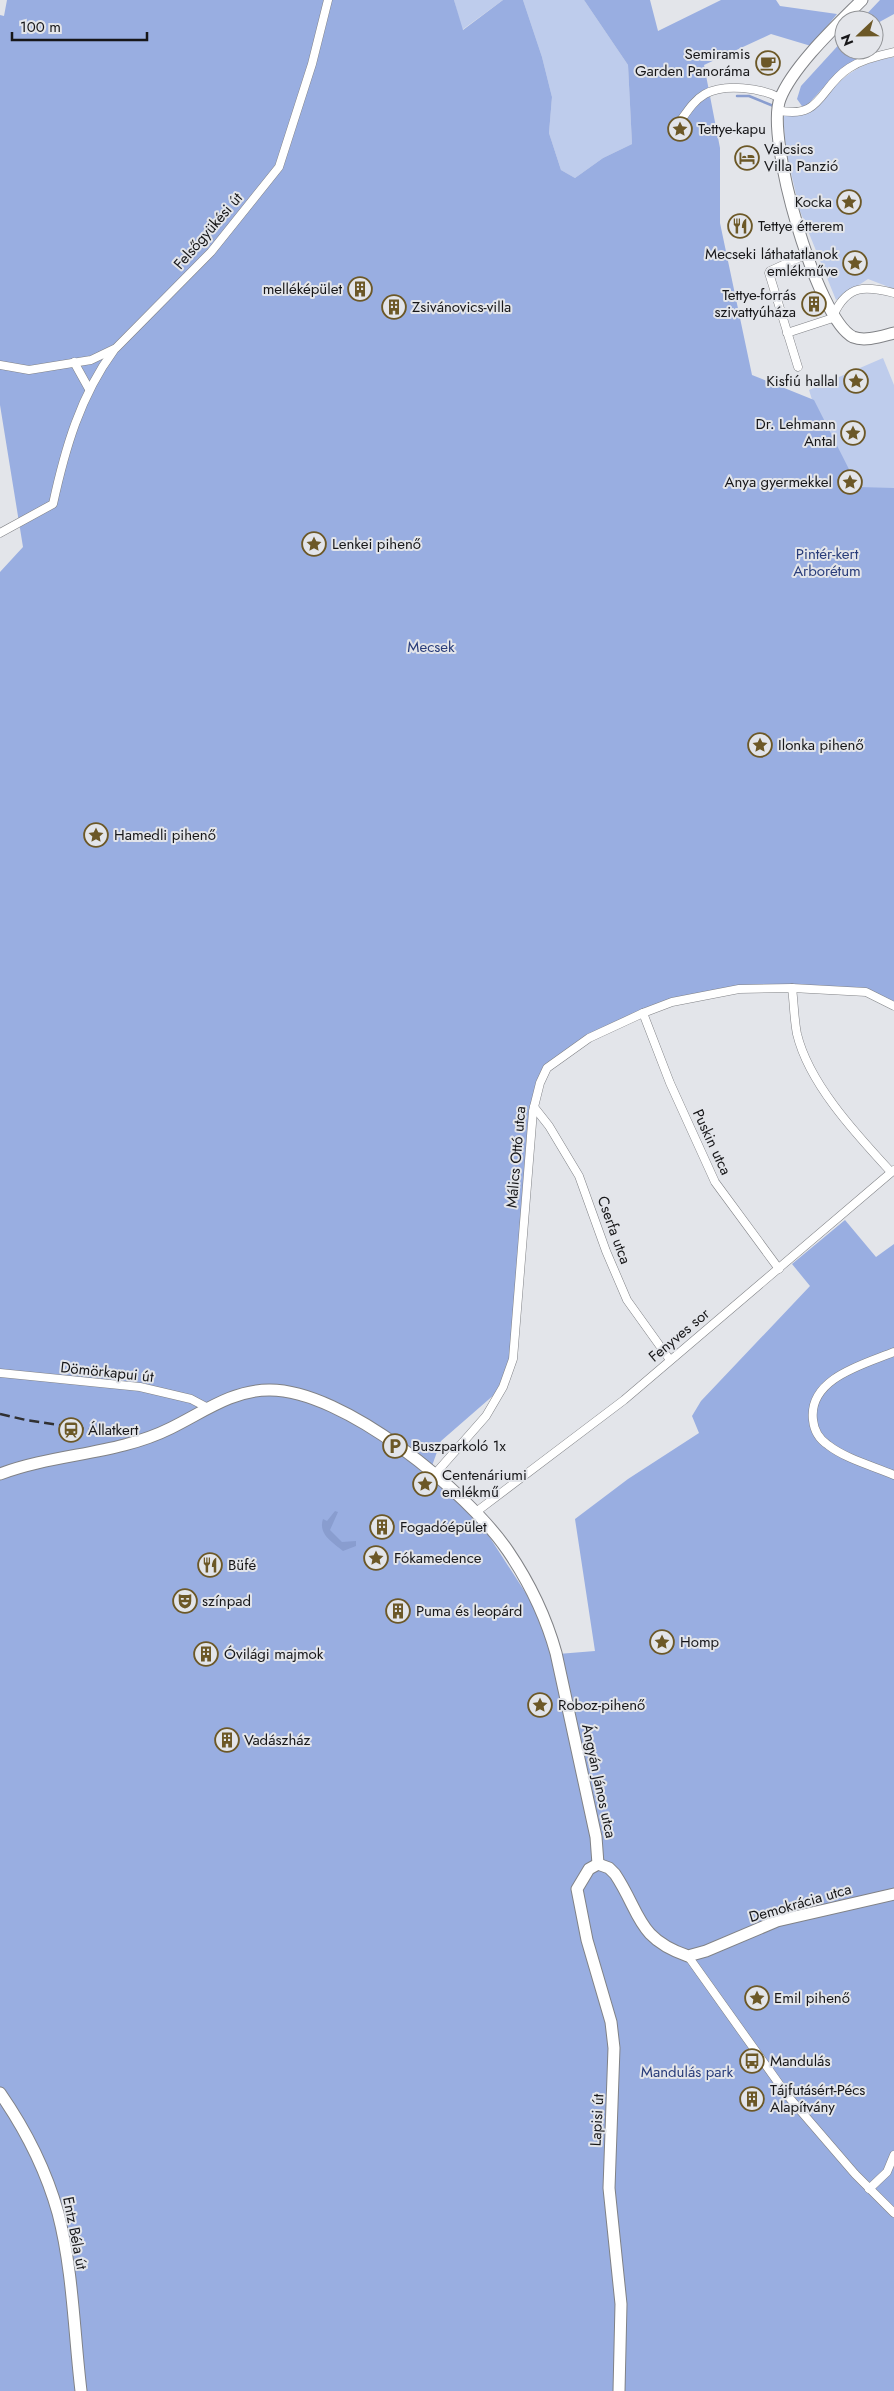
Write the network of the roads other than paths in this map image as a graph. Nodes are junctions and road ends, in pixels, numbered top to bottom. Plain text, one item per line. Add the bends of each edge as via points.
1 (328, 0) edge
2 (862, 0) edge
3 (894, 52) edge
4 (780, 98) junction
5 (780, 111) junction
6 (679, 123) dead end
7 (807, 254) junction
8 (894, 293) edge
9 (835, 316) junction
10 (787, 333) junction
11 (893, 333) edge
12 (116, 348) junction
13 (74, 362) junction
14 (0, 365) edge
15 (798, 367) dead end
16 (89, 389) junction
17 (0, 533) edge
18 (792, 988) junction
19 (894, 1006) edge
20 (643, 1012) junction
21 (534, 1107) junction
22 (892, 1171) edge
23 (779, 1268) junction
24 (894, 1352) edge
25 (670, 1360) junction
26 (0, 1373) edge
27 (208, 1408) junction
28 (0, 1474) edge
29 (435, 1474) junction
30 (894, 1475) edge
31 (476, 1512) junction
32 (598, 1864) junction
33 (894, 1894) edge
34 (688, 1956) junction
35 (0, 2093) edge
36 (894, 2155) edge
37 (869, 2188) junction
38 (894, 2213) edge
39 (81, 2391) edge
40 (619, 2391) edge

1 - 12 street, Felsőgyükési út via 312,64 279,167 211,252
2 - 4 street via 810,54
3 - 5 street via 849,68 802,113
4 - 5 street
4 - 6 street via 752,88 706,94 692,105
5 - 7 street via 776,122 789,201
7 - 9 street
7 - 10 street via 769,273
8 - 9 street via 870,287 855,290 839,302
9 - 10 street
9 - 11 street via 842,329 853,337 864,340
10 - 15 street
12 - 13 street, Felsőgyükési út via 91,360
12 - 16 street
13 - 14 street, Felsőgyükési út via 30,370
13 - 16 street
16 - 17 street via 63,461 54,504
18 - 19 street, Málics Ottó utca via 866,992
18 - 20 street, Málics Ottó utca via 739,989 680,1000
18 - 22 street via 798,1035 811,1066 859,1138
20 - 21 street, Málics Ottó utca via 589,1038 548,1068
20 - 23 street, Puskin utca via 670,1083 715,1182
21 - 25 street, Cserfa utca via 579,1176 627,1300
21 - 29 street, Málics Ottó utca via 512,1359 503,1386 486,1416
22 - 23 street, Fenyves sor
23 - 25 street, Fenyves sor
24 - 30 street via 833,1380 819,1392 812,1414 817,1434 828,1445
25 - 31 street, Fenyves sor via 616,1406
26 - 27 street, Dömörkapui út via 140,1387 191,1399
27 - 28 street via 171,1428 124,1447 26,1464
27 - 29 street, Ángyán János utca via 232,1397 269,1390 303,1397 365,1424
29 - 31 street, Ángyán János utca
31 - 32 street, Ángyán János utca via 508,1551 550,1629 598,1847
32 - 34 street via 615,1874 644,1929
32 - 40 street, Lapisi út via 589,1869 577,1888 587,1940 611,2022 614,2048 609,2188 621,2304
33 - 34 street, Demokrácia utca via 777,1922 706,1952
34 - 37 street via 787,2095
35 - 39 street, Entz Béla út via 31,2144 58,2213
36 - 37 street via 887,2172
37 - 38 street

